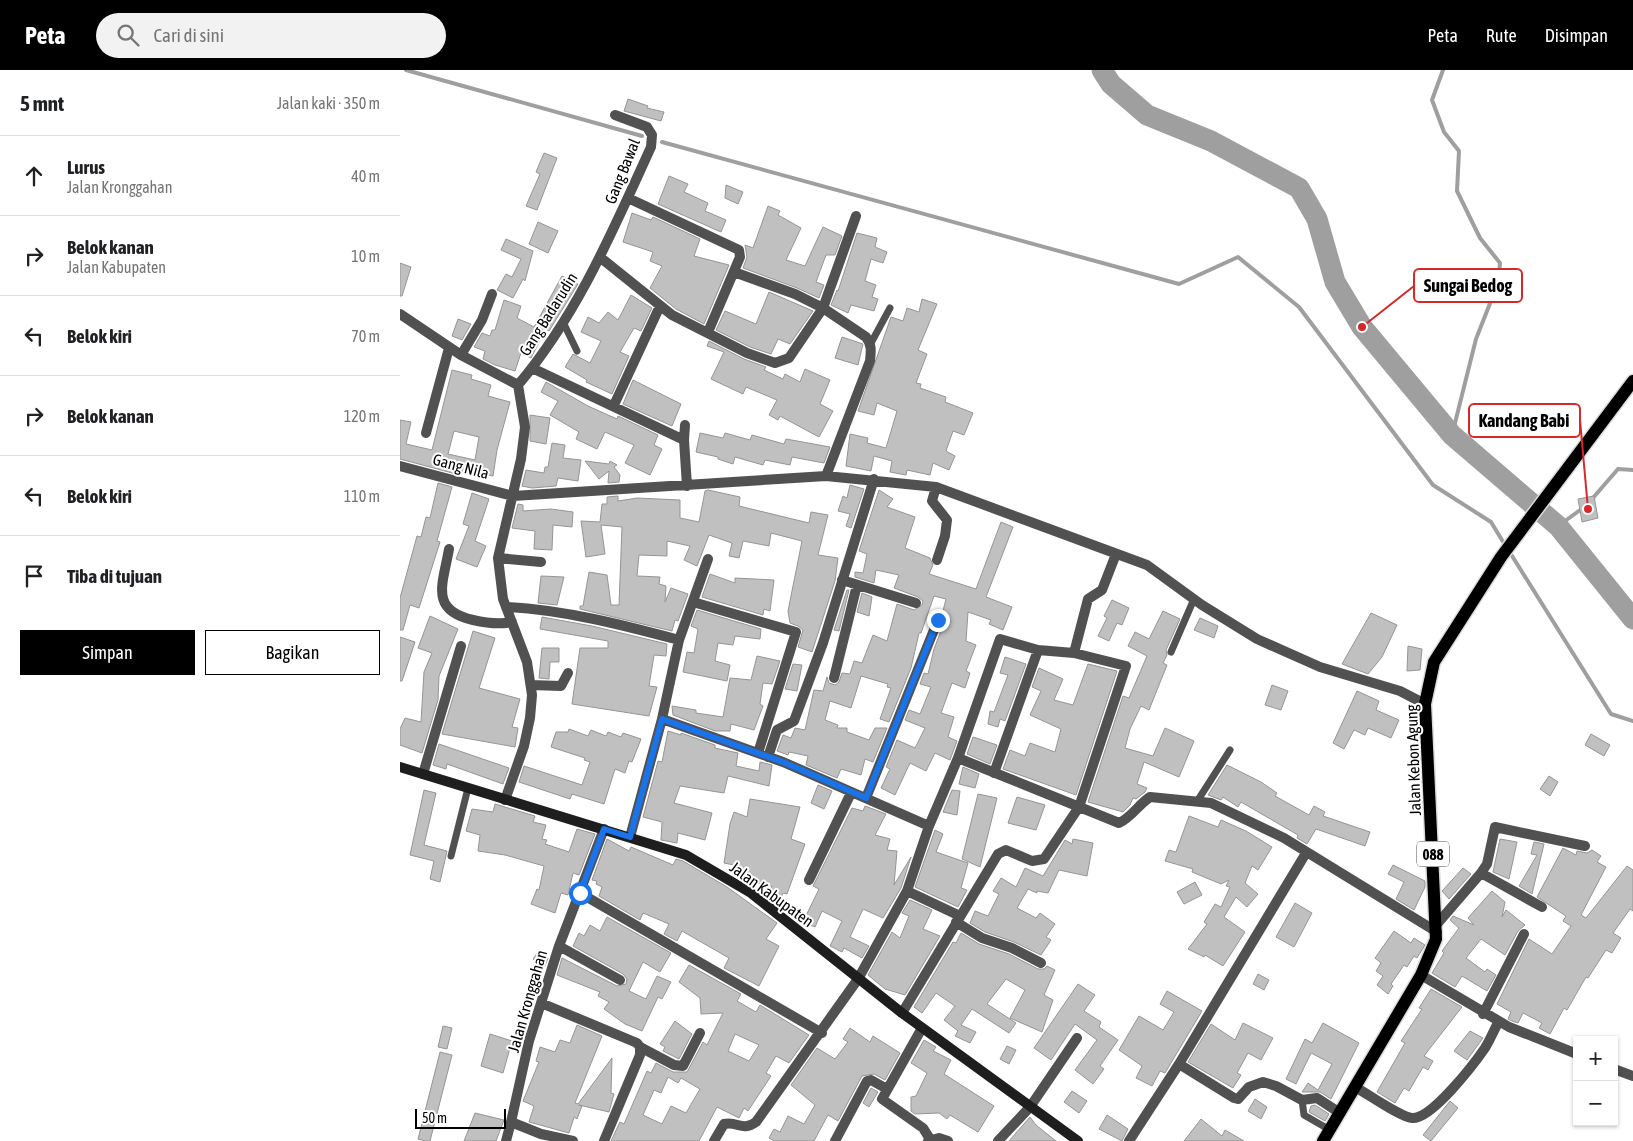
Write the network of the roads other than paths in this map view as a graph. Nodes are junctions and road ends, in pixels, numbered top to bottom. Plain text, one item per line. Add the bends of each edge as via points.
1 (615, 115) dead end
2 (628, 198) junction
3 (856, 216) dead end
4 (601, 258) junction
5 (734, 272) junction
6 (492, 294) dead end
7 (660, 306) junction
8 (823, 308) junction
9 (890, 308) dead end
10 (400, 314) edge
11 (564, 322) junction
12 (708, 332) junction
13 (871, 343) junction
14 (449, 348) junction
15 (578, 351) dead end
16 (461, 355) junction
17 (532, 368) junction
18 (1633, 381) edge
19 (518, 385) junction
20 (614, 405) junction
21 (685, 425) dead end
22 (426, 433) dead end
23 (684, 440) junction
24 (400, 466) edge
25 (826, 476) junction
26 (874, 480) junction
27 (687, 486) junction
28 (936, 487) junction
29 (514, 496) junction
30 (449, 549) dead end
31 (1116, 554) junction
32 (498, 558) junction
33 (708, 559) dead end
34 (938, 560) dead end
35 (541, 562) dead end
36 (842, 580) junction
37 (857, 585) junction
38 (1194, 600) junction
39 (693, 602) junction
40 (916, 603) dead end
41 (506, 607) junction
42 (938, 620) dead end
43 (512, 622) junction
44 (680, 640) junction
45 (823, 643) junction
46 (461, 646) dead end
47 (841, 649) junction
48 (1038, 650) junction
49 (1171, 652) dead end
50 (1074, 654) junction
51 (568, 673) dead end
52 (834, 678) dead end
53 (531, 685) junction
54 (1425, 704) junction
55 (662, 719) junction
56 (1230, 750) dead end
57 (763, 755) junction
58 (958, 758) junction
59 (400, 766) edge
60 (994, 773) junction
61 (423, 774) junction
62 (468, 788) junction
63 (851, 793) junction
64 (866, 798) junction
65 (505, 800) junction
66 (1198, 800) junction
67 (1079, 808) junction
68 (929, 826) junction
69 (604, 829) junction
70 (630, 837) junction
71 (1585, 846) dead end
72 (1306, 853) junction
73 (450, 856) dead end
74 (1481, 873) junction
75 (809, 880) dead end
76 (907, 891) junction
77 (580, 893) junction
78 (1542, 907) dead end
79 (958, 919) junction
80 (1437, 928) junction
81 (1524, 934) dead end
82 (559, 946) junction
83 (1041, 963) dead end
84 (1421, 975) junction
85 (858, 979) junction
86 (620, 980) dead end
87 (541, 1003) junction
88 (902, 1013) junction
89 (1483, 1014) junction
90 (1499, 1021) junction
91 (922, 1028) junction
92 (700, 1033) dead end
93 (822, 1033) junction
94 (1077, 1038) dead end
95 (640, 1047) junction
96 (1573, 1052) edge
97 (1179, 1064) junction
98 (1618, 1070) edge
99 (1633, 1076) edge
100 (1355, 1087) junction
101 (887, 1090) junction
102 (1302, 1100) junction
103 (1030, 1107) junction
104 (1340, 1113) junction
105 (511, 1122) junction
106 (1326, 1136) edge
107 (929, 1140) edge
108 (506, 1141) edge
109 (573, 1141) edge
110 (604, 1141) edge
111 (714, 1141) edge
112 (835, 1141) edge
113 (948, 1141) edge
114 (998, 1141) edge
115 (1078, 1141) edge
116 (1129, 1141) edge

1 - 2 street, Gang Bawal via 638,122 652,135 651,147
2 - 4 street, Gang Bawal
2 - 5 street via 739,250 740,257
3 - 8 street
4 - 7 street
4 - 11 street, Gang Badarudin
5 - 8 street
5 - 12 street
6 - 16 street via 482,320
7 - 12 street
7 - 20 street
8 - 12 street via 789,358 779,362 747,352
8 - 13 street
9 - 13 lane
10 - 14 street
11 - 15 lane
11 - 17 street, Gang Badarudin
13 - 25 street via 870,361
14 - 16 street
14 - 22 street
16 - 19 street
17 - 19 street, Gang Badarudin
17 - 20 street
18 - 54 main road, Jalan Kebon Agung / 088 via 1501,557 1434,662
19 - 29 street via 525,427
20 - 23 street
21 - 23 street
23 - 27 street
24 - 29 street, Gang Nila
25 - 26 street, Gang Nila
25 - 27 street, Gang Nila
26 - 28 street, Gang Nila
26 - 36 street
27 - 29 street, Gang Nila
28 - 31 street, Gang Nila
28 - 34 street via 932,501 945,517 947,526
29 - 32 street
30 - 43 street via 442,585 443,602 449,611 484,622
31 - 38 street, Gang Nila via 1147,565
31 - 50 street via 1102,590 1088,599
32 - 35 street
32 - 41 street
33 - 39 street
36 - 37 street
36 - 45 street
37 - 40 street
37 - 47 street
38 - 49 lane
38 - 54 street, Gang Nila via 1265,642 1320,667 1400,691
39 - 44 street
39 - 57 street via 796,632
41 - 43 street
41 - 44 street via 539,609
42 - 64 street
43 - 53 street via 527,662
44 - 55 street
45 - 47 street
45 - 57 street via 794,720 777,730
46 - 61 street
47 - 52 street
48 - 50 street
48 - 58 street via 1003,639 998,642
48 - 60 street
50 - 67 street via 1124,664 1127,670
51 - 53 street via 561,686
53 - 65 street via 530,718 524,746
54 - 80 main road, Jalan Kebon Agung / 088
55 - 57 street
55 - 70 street
56 - 66 lane
57 - 63 street
58 - 60 street
58 - 68 street
59 - 61 main road, Jalan Kabupaten
60 - 67 street
61 - 62 main road, Jalan Kabupaten
62 - 65 main road, Jalan Kabupaten
62 - 73 lane
63 - 64 street
63 - 75 street
64 - 68 street
65 - 69 main road, Jalan Kabupaten
66 - 67 street via 1150,797 1138,805 1129,818 1119,823
66 - 72 street via 1284,838
67 - 79 street via 1044,859 1032,861 1006,850 998,854
68 - 76 street
69 - 70 main road, Jalan Kabupaten
69 - 77 street, Jalan Kronggahan
70 - 85 main road, Jalan Kabupaten via 686,855 751,893
71 - 74 street via 1495,827 1487,864
72 - 80 street
72 - 97 street
74 - 78 street
74 - 80 street
76 - 79 street
76 - 85 street
77 - 82 street, Jalan Kronggahan
77 - 93 street
79 - 83 street via 982,938
79 - 88 street
80 - 84 main road, Jalan Kebon Agung / 088 via 1431,954
81 - 89 street
82 - 86 street
82 - 87 street, Jalan Kronggahan
84 - 89 street
84 - 100 main road, Jalan Kebon Agung / 088
85 - 88 main road, Jalan Kabupaten
85 - 93 street
87 - 95 street
87 - 105 street, Jalan Kronggahan
88 - 91 main road, Jalan Kabupaten
89 - 90 street
90 - 96 street
90 - 100 street via 1474,1064 1422,1117 1407,1117
91 - 101 street
91 - 103 main road, Jalan Kabupaten
92 - 95 street via 683,1066 674,1065
93 - 111 street via 756,1122 745,1127 724,1124
94 - 103 street
95 - 110 street via 640,1055
97 - 102 street via 1234,1098 1238,1099 1249,1087 1263,1082
97 - 116 street
98 - 99 street
100 - 104 main road, Jalan Kebon Agung / 088
101 - 107 street via 884,1101 923,1128
101 - 112 street via 872,1080 867,1081
102 - 104 street via 1317,1098
102 - 106 lane via 1304,1115
103 - 114 street
103 - 115 main road, Jalan Kabupaten
104 - 106 main road, Jalan Kebon Agung / 088
105 - 108 street, Jalan Kronggahan
105 - 109 street via 541,1134
107 - 113 street via 939,1138

